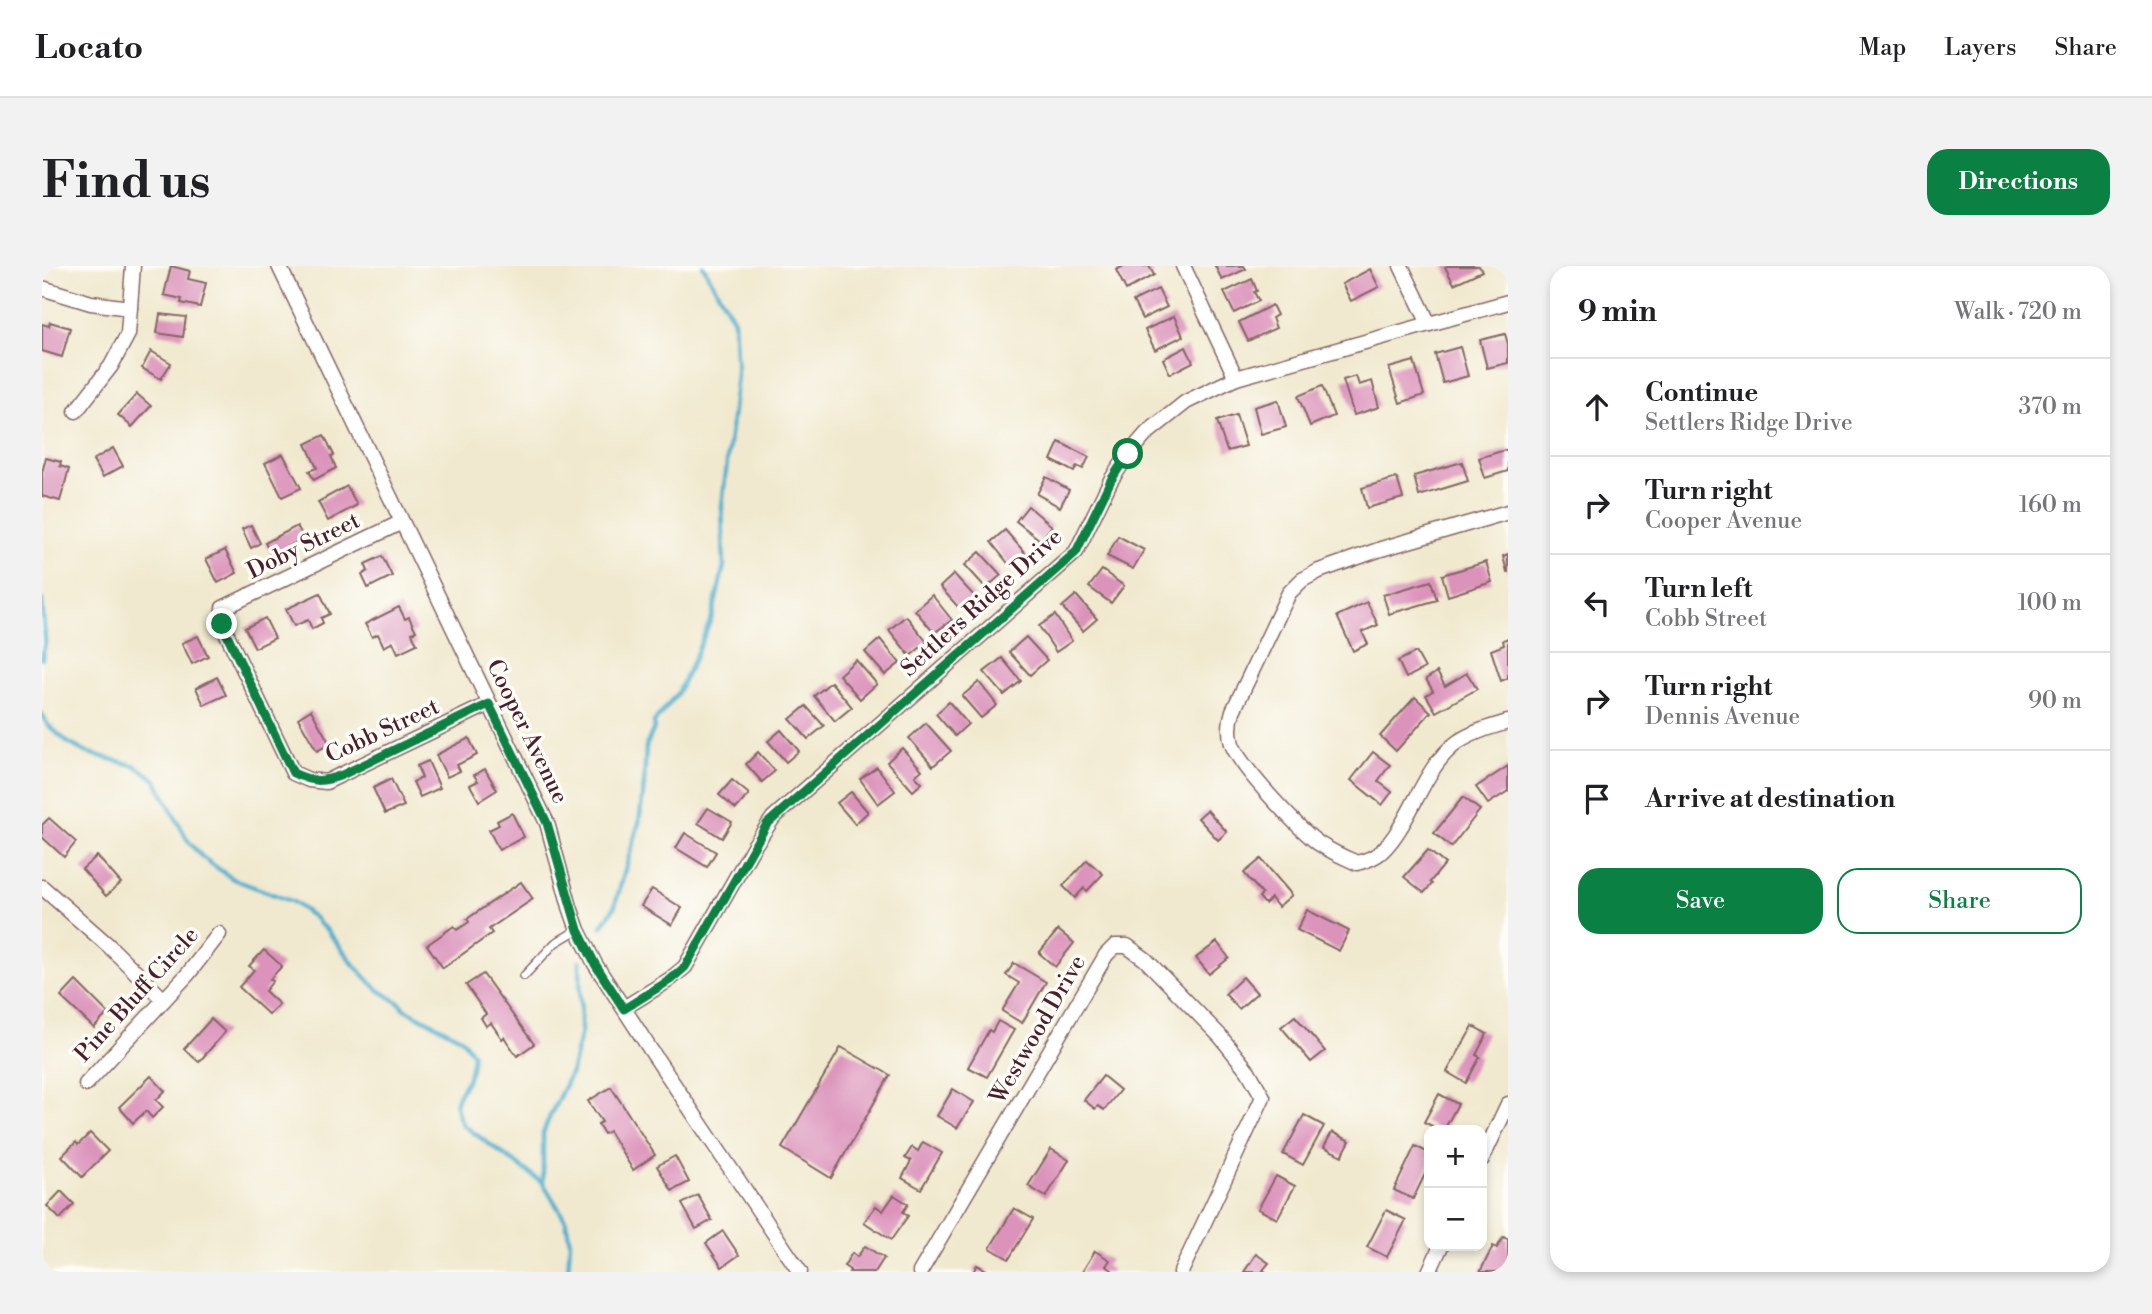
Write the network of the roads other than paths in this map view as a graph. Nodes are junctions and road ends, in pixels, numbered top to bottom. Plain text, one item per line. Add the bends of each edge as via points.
1 (133, 266) edge
2 (279, 266) edge
3 (1183, 266) edge
4 (1401, 266) edge
5 (42, 288) edge
6 (1508, 302) edge
7 (130, 308) junction
8 (1429, 324) junction
9 (1236, 378) junction
10 (76, 411) dead end
11 (1508, 512) edge
12 (402, 522) junction
13 (489, 704) junction
14 (1508, 722) edge
15 (293, 773) joint
16 (42, 887) edge
17 (578, 930) junction
18 (219, 934) dead end
19 (524, 976) dead end
20 (164, 1000) junction
21 (624, 1009) junction
22 (86, 1084) dead end
23 (1508, 1104) edge
24 (1487, 1148) edge
25 (1439, 1251) edge
26 (800, 1272) edge
27 (919, 1272) edge
28 (1181, 1272) edge
29 (1429, 1272) edge

1 - 7 street
2 - 12 street, Cooper Avenue
3 - 9 street
4 - 8 street
5 - 7 street via 90,303
6 - 8 street, Settlers Ridge Drive
7 - 10 street via 128,334 111,366
8 - 9 street, Settlers Ridge Drive
9 - 21 street, Settlers Ridge Drive via 1185,402 1146,433 1111,480 1076,552 767,824 685,967
11 - 14 street via 1381,549 1302,580 1289,593 1230,721 1232,743 1241,760 1271,797 1316,841 1357,863 1381,852 1447,752 1482,729
12 - 13 street, Cooper Avenue
12 - 15 street, Doby Street via 223,608 222,624
13 - 15 street, Cobb Street via 326,782
13 - 17 street, Cooper Avenue via 547,823
16 - 20 street
17 - 19 lane via 555,943
17 - 21 street, Cooper Avenue
18 - 20 street, Pine Bluff Circle
20 - 22 street, Pine Bluff Circle
21 - 26 street, Cooper Avenue
23 - 24 street
25 - 29 street
27 - 28 street, Westwood Drive via 1115,946 1127,946 1145,960 1220,1037 1263,1097

